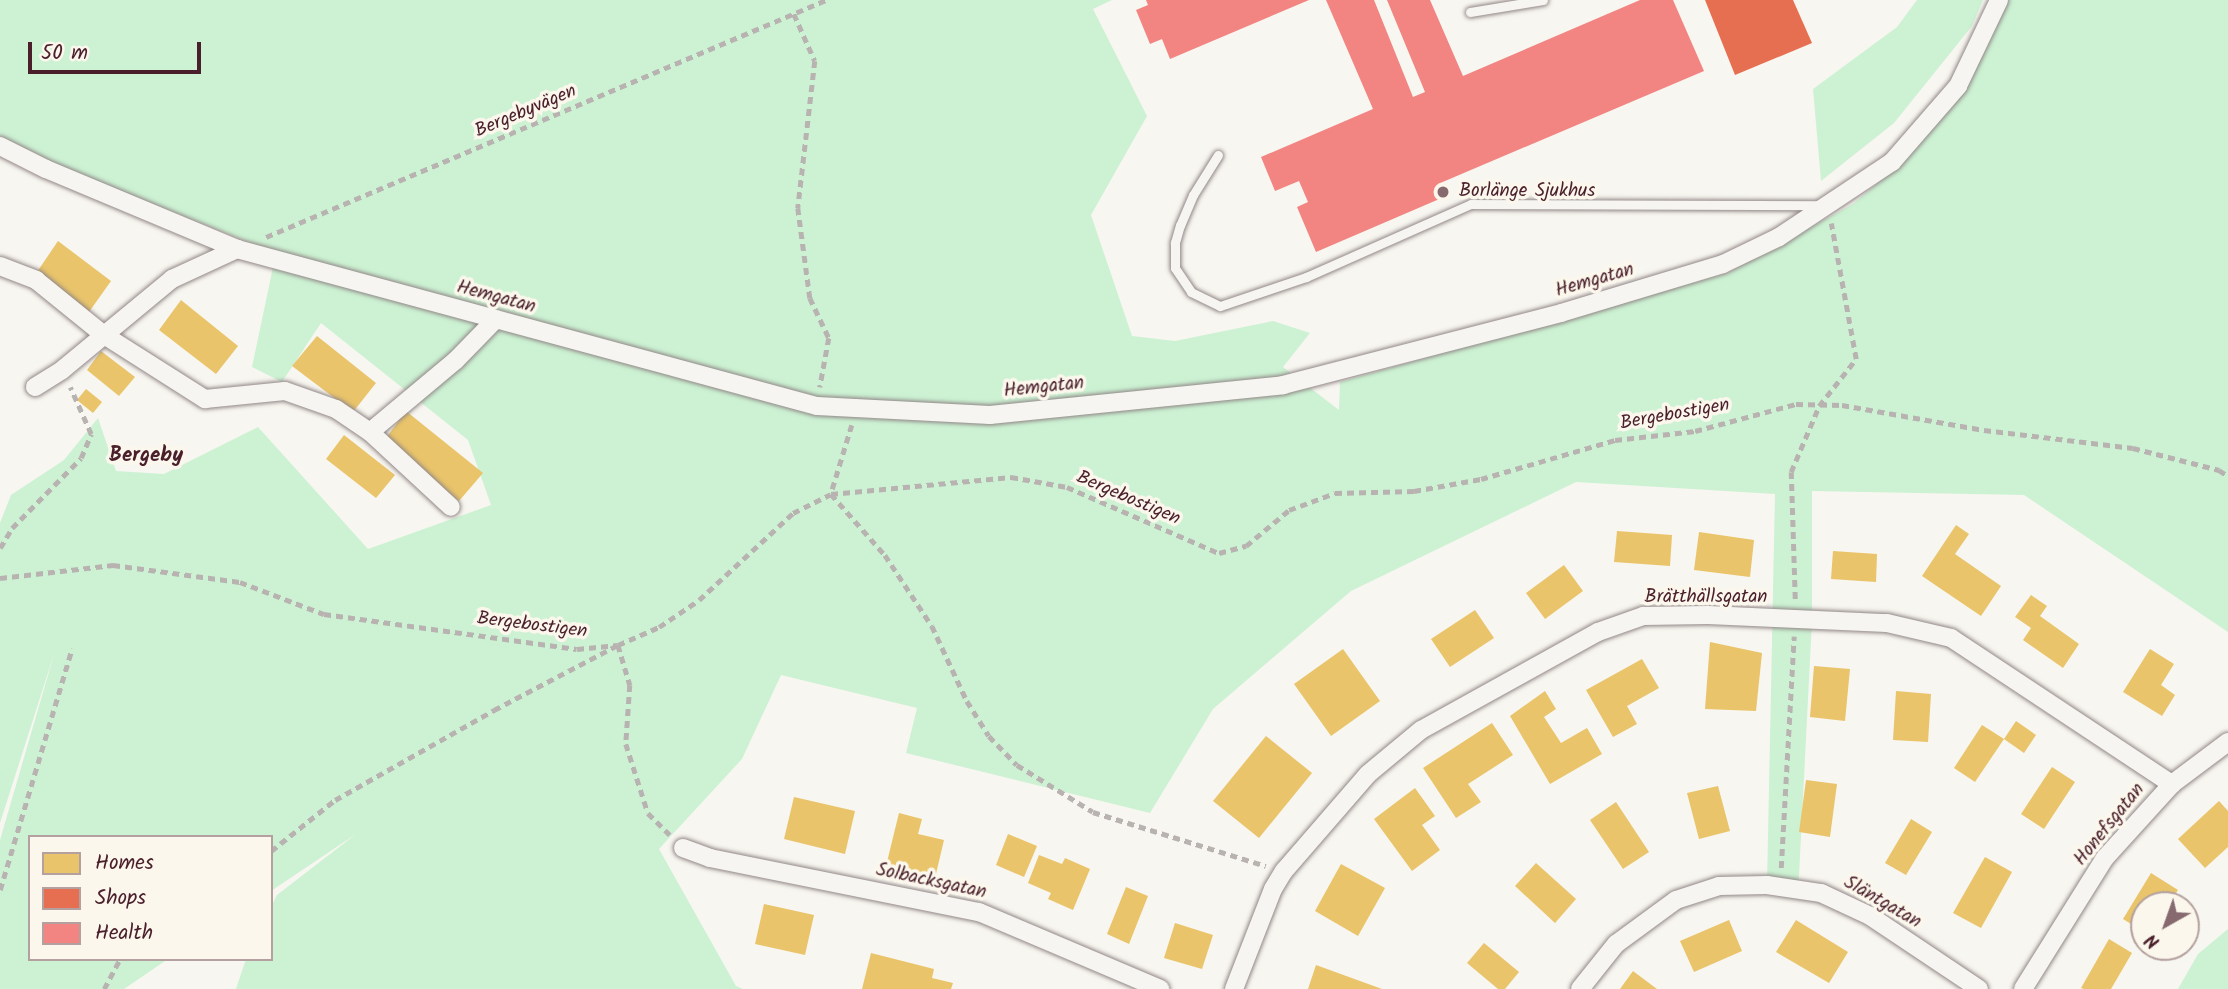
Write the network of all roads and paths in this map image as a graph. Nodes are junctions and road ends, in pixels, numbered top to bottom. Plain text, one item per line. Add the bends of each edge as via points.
1 (826, 0) edge
2 (1543, 0) edge
3 (1999, 0) edge
4 (1469, 12) dead end
5 (794, 13) junction
6 (0, 146) edge
7 (1218, 155) dead end
8 (1828, 205) junction
9 (237, 249) junction
10 (0, 266) edge
11 (496, 319) junction
12 (104, 335) junction
13 (62, 370) junction
14 (35, 387) dead end
15 (817, 405) junction
16 (1819, 406) junction
17 (858, 408) junction
18 (370, 432) junction
19 (2228, 476) edge
20 (831, 494) junction
21 (450, 508) dead end
22 (0, 548) edge
23 (0, 578) edge
24 (1795, 621) junction
25 (618, 645) junction
26 (72, 649) dead end
27 (2228, 742) edge
28 (2172, 784) junction
29 (683, 848) joint
30 (273, 849) edge
31 (1284, 871) junction
32 (1780, 886) junction
33 (0, 890) edge
34 (119, 961) edge
35 (104, 989) edge
36 (1160, 989) edge
37 (1234, 989) edge
38 (1580, 989) edge
39 (1979, 989) edge
40 (2023, 989) edge

1 - 5 path, Bergebyvägen
2 - 4 lane
3 - 8 street, Hemgatan via 1958,86 1892,162
5 - 9 path, Bergebyvägen
5 - 15 path via 815,61 799,208 810,298 829,338
6 - 9 street, Hemgatan
7 - 8 lane via 1193,195 1175,243 1175,268 1191,292 1220,306 1306,277 1471,204
8 - 16 path via 1856,359
8 - 17 street, Hemgatan via 1779,237 1723,264 1561,313 1283,385 990,415
9 - 11 street, Hemgatan
9 - 12 street via 172,279
10 - 12 street via 36,281
11 - 15 street, Hemgatan
11 - 18 street via 456,360
12 - 13 street
12 - 18 street via 205,399 285,391 336,409
13 - 14 street
13 - 22 path via 91,434 81,458 12,528
15 - 17 street, Hemgatan
16 - 19 path, Bergebostigen via 1842,405 1984,430 2133,448
16 - 20 path, Bergebostigen via 1796,404 1695,430 1615,440 1481,479 1414,491 1335,493 1289,510 1246,546 1219,553 1067,487 1012,477
16 - 24 path via 1791,472
17 - 20 path
18 - 21 street
20 - 25 path, Bergebostigen via 793,513 699,600 659,627
20 - 31 path via 886,555 932,626 981,724 1017,765 1093,812
23 - 25 path, Bergebostigen via 113,565 240,582 324,614 577,649
24 - 28 street, Brätthällsgatan via 1887,623 1951,638
24 - 31 street, Brätthällsgatan via 1643,616 1598,632 1420,730 1368,774
24 - 32 path
25 - 29 path via 630,685 629,755 648,813
25 - 30 path via 335,800
26 - 33 path
27 - 28 street, Honefsgatan
28 - 40 street, Honefsgatan via 2105,858
29 - 36 street, Solbacksgatan via 710,858 979,912
31 - 37 street, Brätthällsgatan
32 - 38 street, Släntgatan via 1718,886 1676,900 1616,944
32 - 39 street, Släntgatan via 1821,893 1870,916
34 - 35 path

